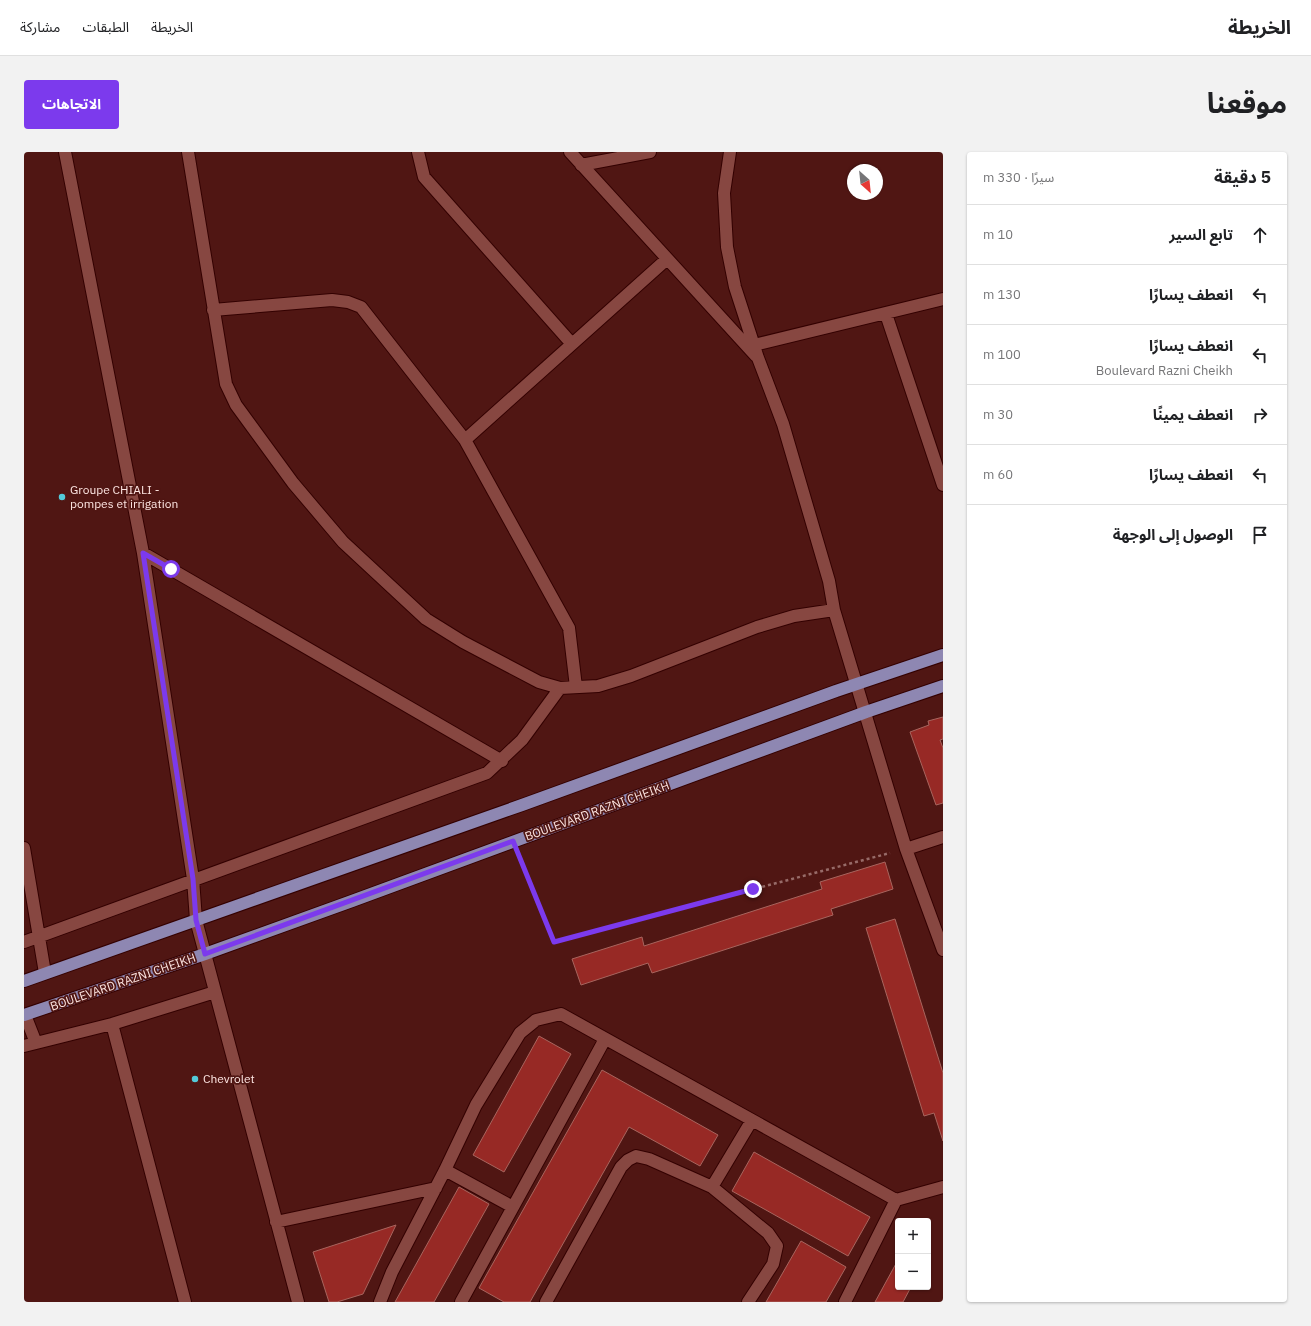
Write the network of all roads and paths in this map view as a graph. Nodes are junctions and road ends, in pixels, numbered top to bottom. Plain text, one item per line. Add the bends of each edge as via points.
1 (65, 152) edge
2 (188, 152) edge
3 (418, 152) edge
4 (570, 152) edge
5 (650, 152) edge
6 (730, 152) edge
7 (581, 165) junction
8 (667, 259) junction
9 (943, 299) edge
10 (213, 310) junction
11 (886, 314) junction
12 (572, 344) junction
13 (754, 345) junction
14 (758, 358) junction
15 (465, 440) junction
16 (943, 485) edge
17 (143, 553) junction
18 (834, 610) junction
19 (943, 655) edge
20 (857, 684) junction
21 (943, 686) edge
22 (576, 687) junction
23 (560, 688) junction
24 (866, 712) junction
25 (502, 760) junction
26 (943, 837) edge
27 (513, 841) junction
28 (24, 848) edge
29 (906, 849) junction
30 (193, 879) junction
31 (196, 920) junction
32 (39, 936) junction
33 (24, 942) edge
34 (943, 950) edge
35 (205, 954) junction
36 (45, 973) junction
37 (24, 981) edge
38 (215, 992) junction
39 (24, 1015) edge
40 (112, 1024) junction
41 (605, 1039) junction
42 (36, 1043) junction
43 (24, 1046) edge
44 (752, 1120) junction
45 (445, 1170) junction
46 (712, 1187) junction
47 (943, 1187) edge
48 (436, 1188) junction
49 (896, 1200) junction
50 (513, 1207) junction
51 (276, 1222) junction
52 (185, 1302) edge
53 (298, 1302) edge
54 (380, 1302) edge
55 (461, 1302) edge
56 (546, 1302) edge
57 (748, 1302) edge
58 (845, 1302) edge

1 - 17 street
2 - 10 street
3 - 12 street via 424,177
4 - 7 street
5 - 7 street
6 - 13 street via 724,193 727,247 735,287
7 - 8 street
8 - 12 street
8 - 14 street
9 - 11 street
10 - 15 street via 332,300 348,302 361,308
10 - 23 street via 226,384 236,405 293,483 344,542 426,619 525,675
11 - 13 street
11 - 16 street
12 - 15 street
13 - 14 street
14 - 18 street via 799,476 829,581
15 - 22 street via 569,628
17 - 25 street
17 - 30 street
18 - 20 street
18 - 22 street via 776,621 631,676 598,686
19 - 20 main road
20 - 24 street
20 - 31 main road
21 - 24 main road, BOULEVARD RAZNI CHEIKH
22 - 23 street
23 - 25 street via 522,740
24 - 27 main road, BOULEVARD RAZNI CHEIKH
24 - 29 street
25 - 30 street via 479,777
26 - 29 street
27 - 29 path via 554,942
27 - 35 main road, BOULEVARD RAZNI CHEIKH
28 - 32 street
29 - 34 street
30 - 31 street
30 - 32 street
31 - 35 street
31 - 36 main road
32 - 33 street
32 - 36 street
35 - 38 street
35 - 39 main road, BOULEVARD RAZNI CHEIKH
36 - 37 main road
38 - 40 street
38 - 51 street
39 - 42 street
40 - 42 street
40 - 52 street
41 - 44 street
41 - 45 street via 561,1014 536,1020 520,1033 476,1105
41 - 50 street
42 - 43 street
44 - 46 street
44 - 49 street
45 - 48 street
45 - 50 street
46 - 56 street via 649,1159 636,1156 628,1160 621,1167
46 - 57 street via 768,1233 777,1246 773,1264
47 - 49 street
48 - 51 street
48 - 54 street via 392,1272
49 - 58 street
50 - 55 street
51 - 53 street

